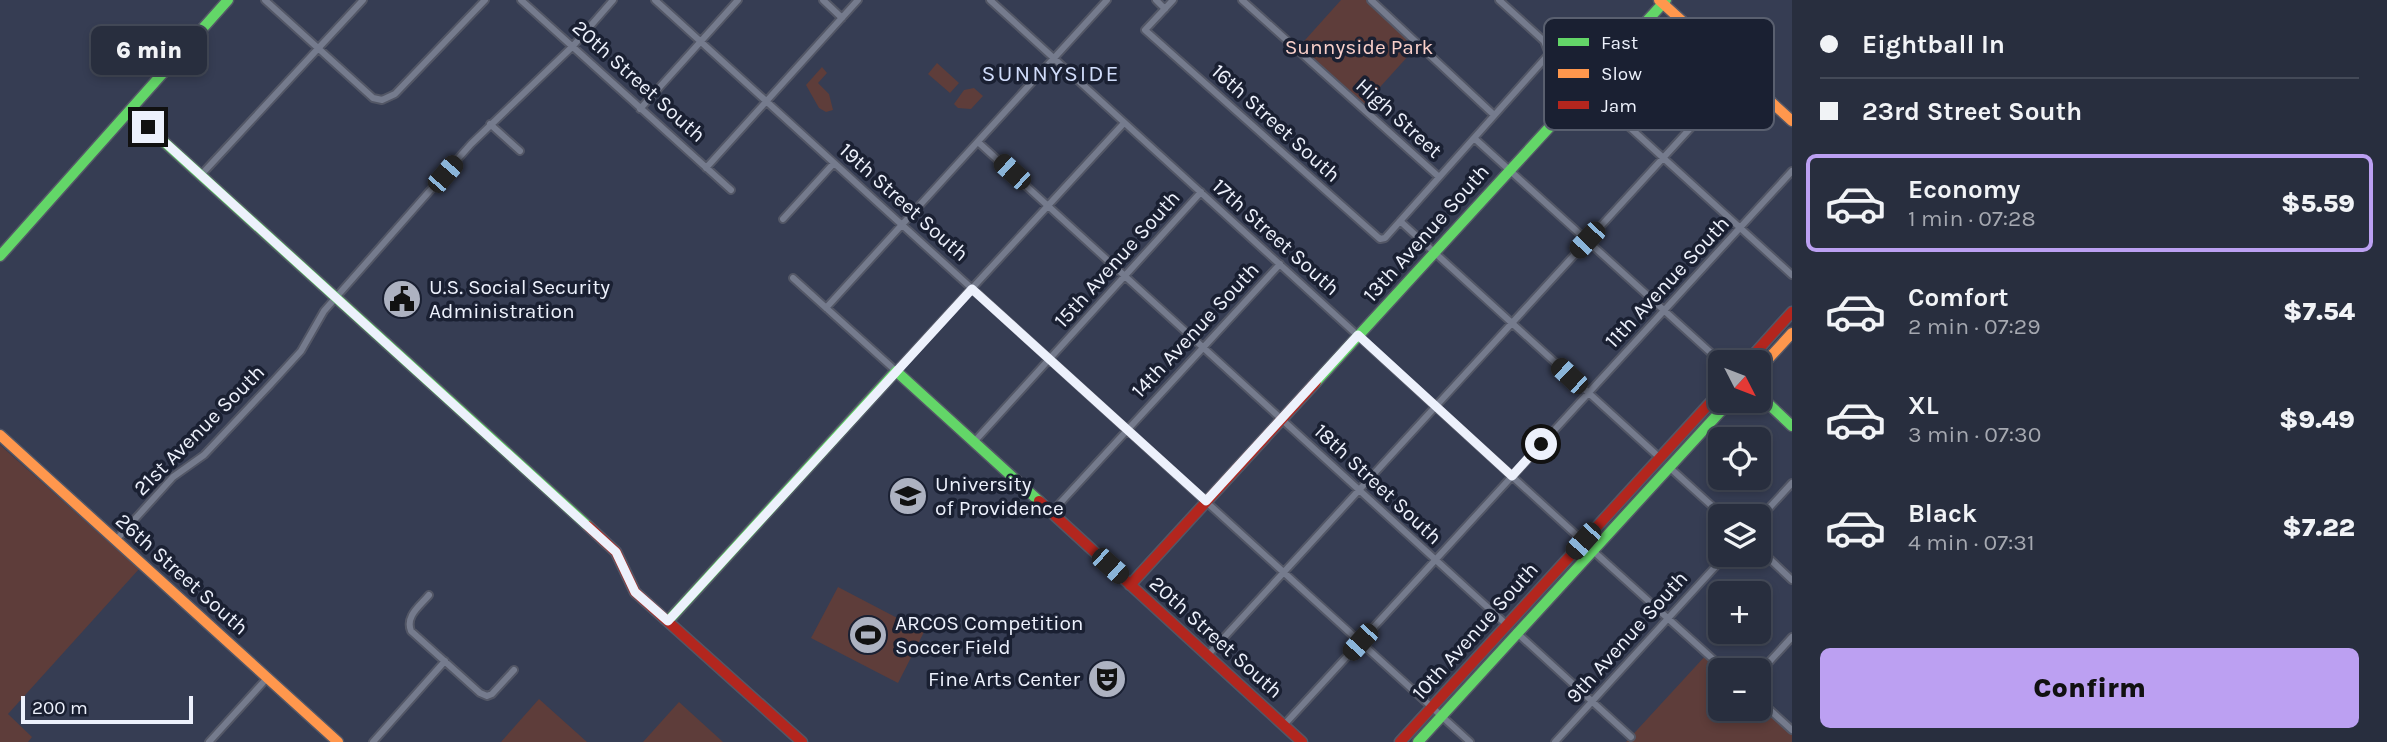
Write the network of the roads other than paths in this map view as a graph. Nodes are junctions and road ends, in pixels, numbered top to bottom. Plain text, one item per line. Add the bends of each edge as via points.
1 (228, 0) edge
2 (265, 0) edge
3 (485, 0) edge
4 (521, 0) edge
5 (613, 0) edge
6 (655, 0) edge
7 (738, 0) edge
8 (823, 0) edge
9 (858, 0) edge
10 (990, 0) edge
11 (1107, 0) edge
12 (1156, 0) edge
13 (1173, 0) edge
14 (1242, 0) edge
15 (1371, 0) edge
16 (1499, 0) edge
17 (360, 1) edge
18 (1662, 1) edge
19 (1165, 9) junction
20 (842, 18) junction
21 (1647, 18) edge
22 (1680, 18) edge
23 (701, 41) junction
24 (1544, 41) edge
25 (573, 46) junction
26 (318, 49) junction
27 (1054, 59) junction
28 (1544, 60) edge
29 (767, 101) junction
30 (1774, 105) edge
31 (640, 109) junction
32 (130, 111) junction
33 (1494, 115) junction
34 (1792, 121) edge
35 (1124, 123) junction
36 (490, 124) junction
37 (1546, 130) edge
38 (1633, 130) edge
39 (1688, 130) edge
40 (1474, 138) junction
41 (978, 142) junction
42 (520, 151) dead end
43 (1663, 157) junction
44 (834, 163) junction
45 (706, 169) junction
46 (1509, 170) junction
47 (1792, 172) edge
48 (201, 176) junction
49 (1439, 177) junction
50 (731, 190) dead end
51 (1201, 192) junction
52 (1048, 206) junction
53 (783, 219) dead end
54 (1400, 222) junction
55 (902, 225) junction
56 (1740, 228) junction
57 (1587, 240) junction
58 (1434, 253) junction
59 (0, 256) edge
60 (1280, 264) junction
61 (1792, 275) edge
62 (1126, 276) junction
63 (793, 278) dead end
64 (972, 289) junction
65 (336, 297) junction
66 (826, 308) junction
67 (1664, 310) junction
68 (1792, 312) edge
69 (1511, 323) junction
70 (1792, 333) edge
71 (1358, 335) junction
72 (1203, 347) junction
73 (1708, 350) edge
74 (1758, 350) edge
75 (1771, 356) edge
76 (1050, 359) junction
77 (896, 371) junction
78 (1588, 394) junction
79 (1708, 405) edge
80 (1436, 406) junction
81 (1771, 407) edge
82 (1719, 413) edge
83 (1282, 418) junction
84 (1792, 426) edge
85 (1128, 430) junction
86 (0, 435) edge
87 (974, 442) junction
88 (1660, 458) junction
89 (1670, 468) junction
90 (1512, 476) junction
91 (1792, 483) edge
92 (1358, 489) junction
93 (1206, 501) junction
94 (1710, 504) edge
95 (1771, 506) edge
96 (1051, 513) junction
97 (116, 540) junction
98 (1583, 541) junction
99 (1593, 551) junction
100 (1435, 560) junction
101 (1771, 560) edge
102 (1715, 567) edge
103 (1283, 572) junction
104 (1792, 580) edge
105 (1130, 585) junction
106 (429, 596) dead end
107 (1668, 618) junction
108 (668, 621) junction
109 (1507, 625) junction
110 (1518, 633) junction
111 (1792, 637) edge
112 (1360, 642) junction
113 (1208, 655) junction
114 (1712, 658) edge
115 (1771, 660) edge
116 (445, 661) junction
117 (514, 670) dead end
118 (268, 677) junction
119 (1592, 702) junction
120 (1431, 708) junction
121 (1771, 711) edge
122 (1441, 716) junction
123 (1284, 726) junction
124 (1792, 730) edge
125 (1631, 737) dead end
126 (209, 742) edge
127 (338, 742) edge
128 (373, 742) edge
129 (802, 742) edge
130 (1302, 742) edge
131 (1400, 742) edge
132 (1418, 742) edge
133 (1470, 742) edge
134 (1555, 742) edge

1 - 32 main road
2 - 26 street
3 - 26 street via 395,94 382,100 373,98
4 - 25 street, 20th Street South
5 - 25 street, 21st Avenue South
6 - 23 street, 19th Street South
7 - 23 street
8 - 20 street
9 - 20 street
10 - 27 street, 17th Street South
11 - 27 street
12 - 19 street
13 - 19 street
14 - 49 street, High Street
15 - 33 street
16 - 24 street
17 - 26 street
18 - 21 main road, 13th Avenue South
18 - 22 main road
19 - 54 street, 16th Street South via 1145,30 1376,236 1385,238
20 - 29 street
23 - 29 street, 19th Street South
23 - 31 street
25 - 31 street, 20th Street South
25 - 36 street, 21st Avenue South
26 - 48 street
27 - 35 street, 17th Street South
27 - 41 street
28 - 33 street
29 - 44 street, 19th Street South
29 - 45 street
30 - 34 main road
31 - 45 street, 20th Street South
32 - 48 main road
32 - 59 main road
33 - 40 street
35 - 51 street, 17th Street South
35 - 52 street
36 - 42 street
36 - 65 street, 21st Avenue South
37 - 46 main road, 13th Avenue South
38 - 43 street
39 - 43 street
40 - 46 street
40 - 49 street
41 - 52 street, 18th Street South
41 - 55 street
43 - 56 street
43 - 57 street
44 - 53 street
44 - 55 street, 19th Street South
45 - 50 street, 20th Street South
46 - 57 street
46 - 58 main road, 13th Avenue South
47 - 56 street, 11th Avenue South
48 - 65 main road
49 - 54 street
51 - 60 street, 17th Street South
51 - 62 street, 15th Avenue South
52 - 62 street, 18th Street South
52 - 64 street
54 - 58 street
55 - 64 street, 19th Street South
55 - 66 street
56 - 61 street
56 - 67 street, 11th Avenue South
57 - 67 street
57 - 69 street
58 - 69 street
58 - 71 main road, 13th Avenue South
60 - 71 street, 17th Street South
60 - 72 street, 14th Avenue South
62 - 72 street, 18th Street South
62 - 76 street, 15th Avenue South
63 - 66 street, 20th Street South
64 - 76 street, 19th Street South
64 - 77 street
65 - 97 street, 21st Avenue South via 293,359
65 - 108 main road via 616,552 635,592
66 - 77 street, 20th Street South
67 - 73 street
67 - 78 street, 11th Avenue South
68 - 74 main road
69 - 78 street
69 - 80 street
70 - 75 main road
71 - 80 street, 17th Street South
71 - 83 main road, 13th Avenue South
72 - 83 street, 18th Street South
72 - 85 street, 14th Avenue South
76 - 85 street, 19th Street South
76 - 87 street, 15th Avenue South
77 - 87 main road, 20th Street South
77 - 108 main road
78 - 88 street
78 - 90 street, 11th Avenue South
79 - 88 main road, 10th Avenue South
80 - 90 street, 17th Street South
80 - 92 street
81 - 84 main road
82 - 89 main road, 10th Avenue South
83 - 92 street, 18th Street South
83 - 93 main road, 13th Avenue South
85 - 93 street, 19th Street South
85 - 96 street, 14th Avenue South
86 - 97 main road, 26th Street South
87 - 96 main road, 20th Street South
88 - 89 street
88 - 98 main road, 10th Avenue South
89 - 94 street
89 - 99 main road, 10th Avenue South
90 - 98 street, 17th Street South
90 - 100 street, 11th Avenue South
91 - 95 street
92 - 100 street, 18th Street South
92 - 103 street
93 - 103 street, 19th Street South
93 - 105 main road, 13th Avenue South
96 - 105 main road, 20th Street South
97 - 118 main road, 26th Street South
98 - 99 street, 17th Street South
98 - 109 main road, 10th Avenue South
99 - 107 street, 17th Street South
99 - 110 main road, 10th Avenue South
100 - 109 street, 18th Street South
100 - 112 street, 11th Avenue South
101 - 104 street
102 - 107 street, 9th Avenue South
103 - 112 street, 19th Street South
103 - 113 street
105 - 113 main road, 20th Street South
106 - 116 street via 408,624
107 - 114 street, 17th Street South
107 - 119 street, 9th Avenue South
108 - 129 main road
109 - 110 street, 18th Street South
109 - 120 main road, 10th Avenue South
110 - 119 street, 18th Street South
110 - 122 main road, 10th Avenue South
111 - 115 street
112 - 120 street, 19th Street South
112 - 123 street, 11th Avenue South
113 - 123 main road, 20th Street South
116 - 117 street via 487,696
116 - 128 street
118 - 126 street
118 - 127 main road, 26th Street South
119 - 125 street, 18th Street South
119 - 134 street, 9th Avenue South
120 - 122 street, 19th Street South
120 - 131 main road, 10th Avenue South
121 - 124 street
122 - 132 main road, 10th Avenue South
122 - 133 street, 19th Street South
123 - 130 main road, 20th Street South

